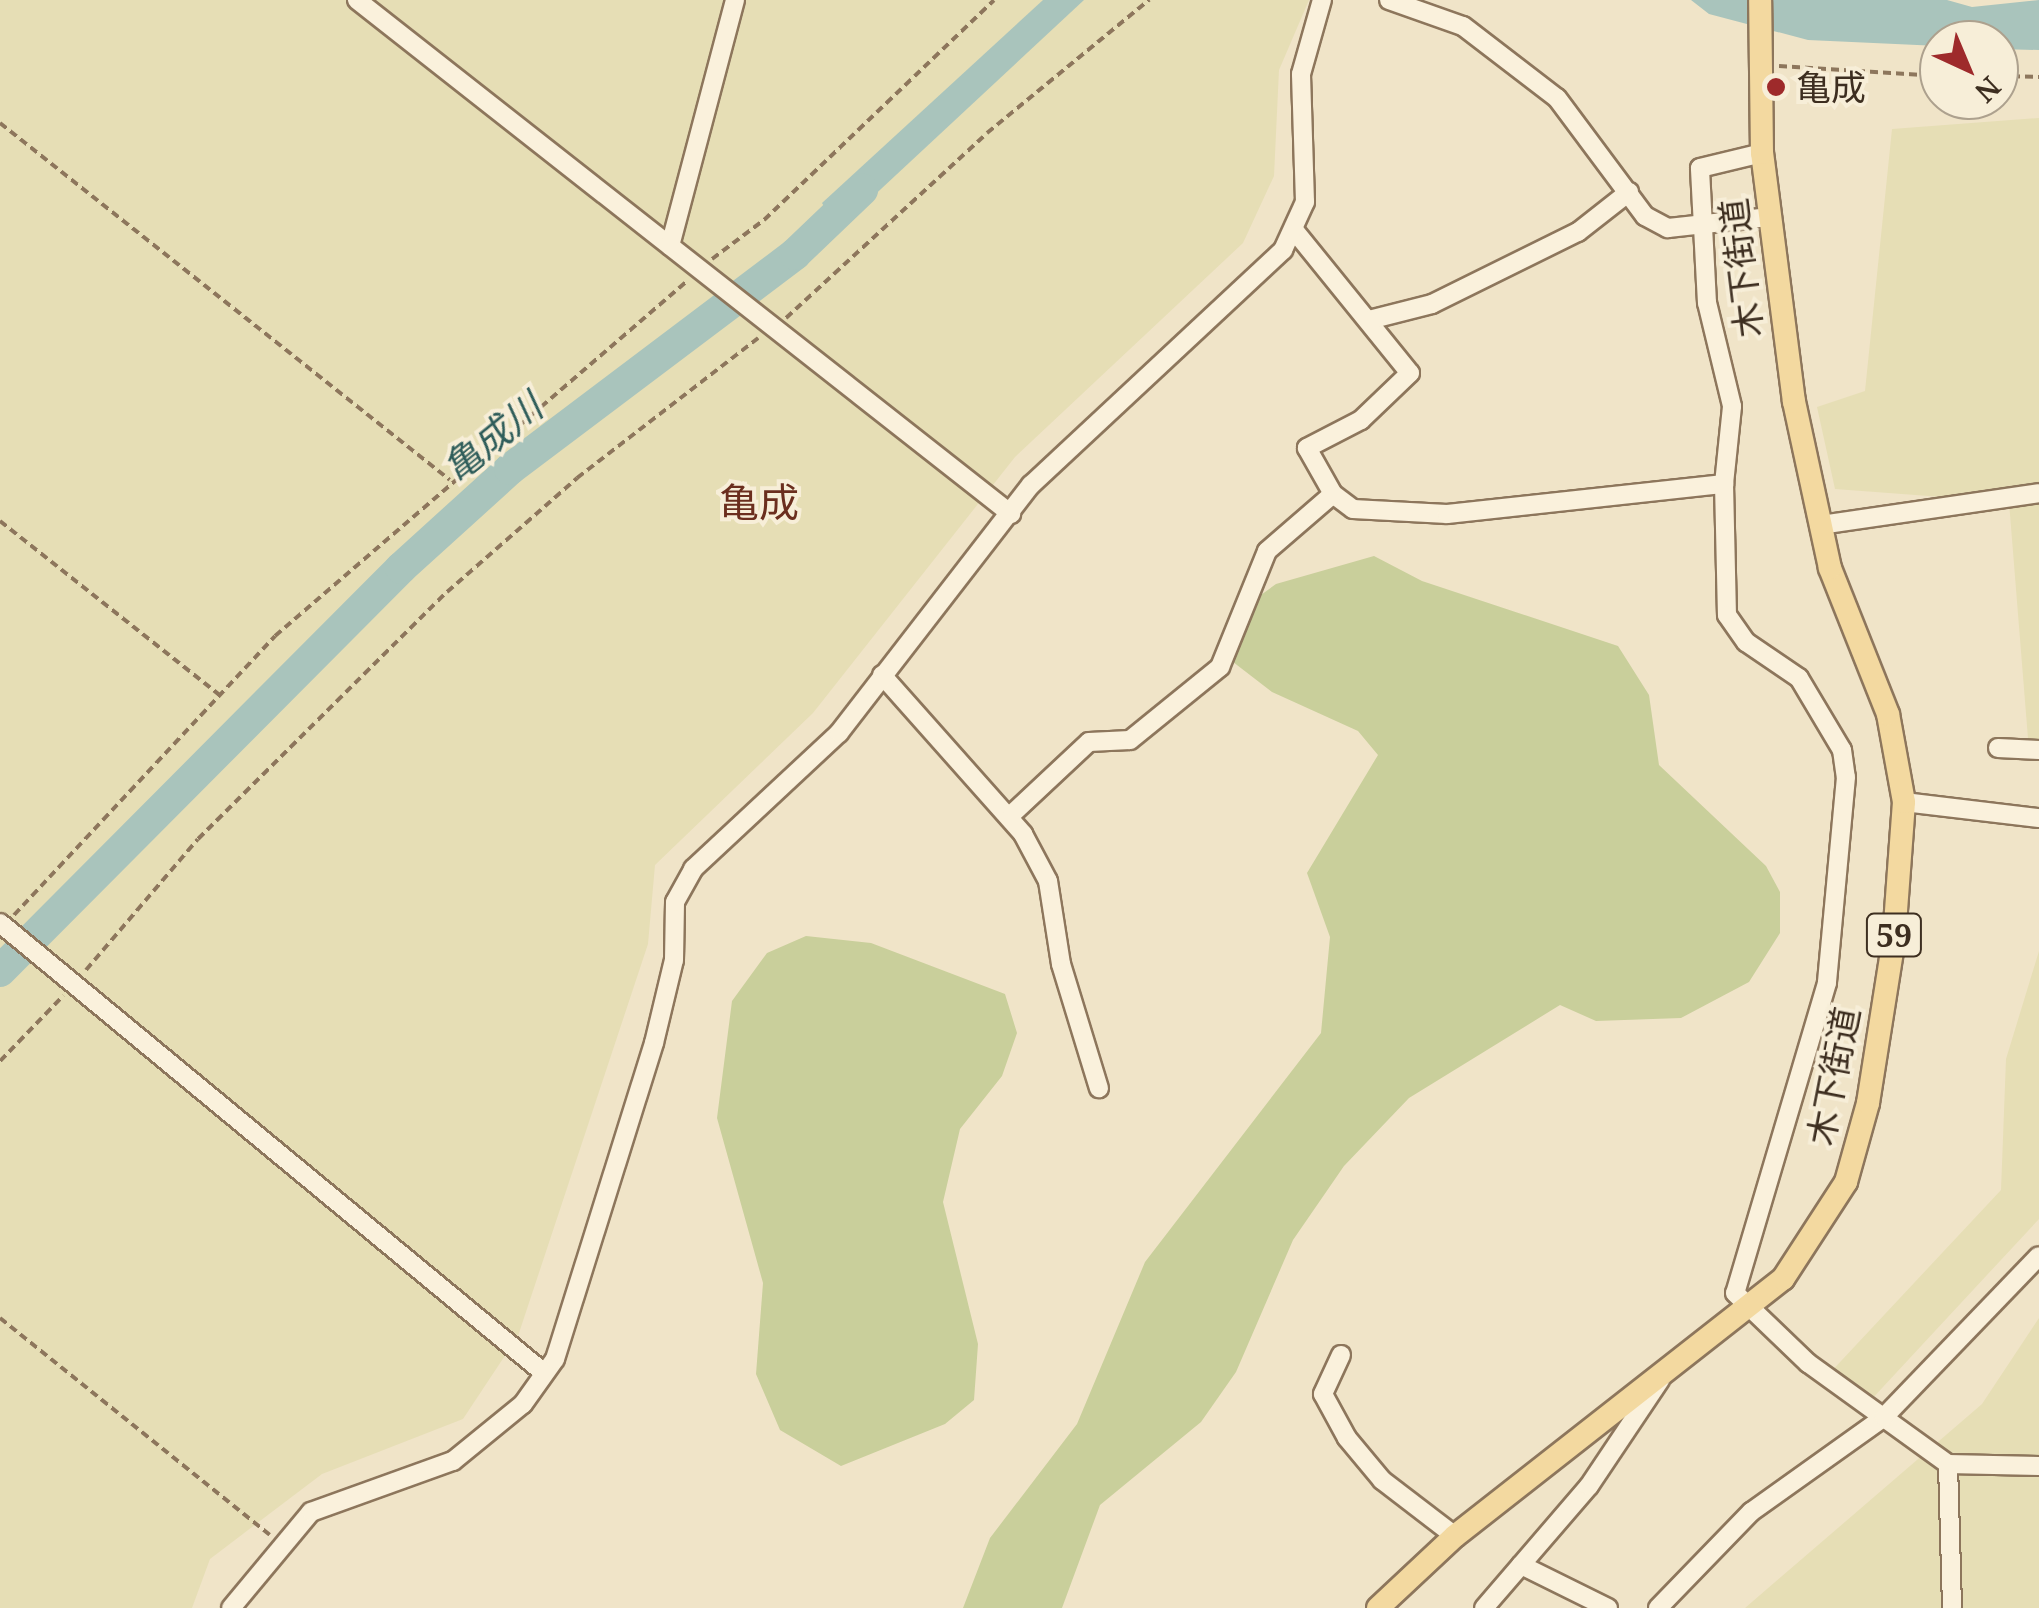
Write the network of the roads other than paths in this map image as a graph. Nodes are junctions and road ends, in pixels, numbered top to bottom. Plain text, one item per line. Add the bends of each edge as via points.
1 (357, 0) edge
2 (735, 0) edge
3 (1322, 0) edge
4 (1389, 0) edge
5 (1760, 0) edge
6 (1762, 153) junction
7 (1630, 192) junction
8 (1770, 217) junction
9 (1700, 226) junction
10 (1294, 230) junction
11 (670, 246) junction
12 (1373, 319) junction
13 (1724, 484) junction
14 (2039, 492) edge
15 (1334, 494) junction
16 (1011, 514) junction
17 (1820, 525) junction
18 (882, 675) junction
19 (1998, 748) dead end
20 (2039, 750) edge
21 (1904, 802) junction
22 (1012, 814) junction
23 (2039, 818) edge
24 (2, 924) edge
25 (1099, 1088) dead end
26 (2039, 1256) edge
27 (1748, 1311) junction
28 (1341, 1354) dead end
29 (542, 1372) junction
30 (1663, 1376) junction
31 (1884, 1417) junction
32 (1948, 1464) junction
33 (2039, 1466) edge
34 (1455, 1536) junction
35 (1521, 1565) junction
36 (1382, 1606) edge
37 (230, 1608) edge
38 (1484, 1608) edge
39 (1608, 1608) edge
40 (1658, 1608) edge
41 (1952, 1608) edge

1 - 11 street
2 - 11 street
3 - 10 street via 1301,74 1305,202
4 - 7 street via 1464,26 1557,98
5 - 6 main road, 木下街道 / 59
6 - 8 main road, 木下街道 / 59
6 - 9 street via 1700,168
7 - 9 street via 1645,216 1668,228
7 - 12 street via 1578,232 1432,304
8 - 9 street
8 - 17 main road, 木下街道 / 59 via 1794,402
9 - 13 street via 1707,303 1732,406
10 - 12 street
10 - 16 street via 1282,250 1031,485
11 - 16 street
12 - 15 street via 1410,373 1361,420 1307,448
13 - 15 street via 1447,514 1353,508
13 - 27 street via 1727,616 1746,642 1798,678 1842,750 1846,777 1828,983 1735,1292
14 - 17 street
15 - 22 street via 1266,552 1220,667 1130,740 1089,742
16 - 18 street
17 - 21 main road, 木下街道 / 59 via 1844,609 1888,714
18 - 22 street
18 - 29 street via 838,734 693,869 676,902 674,960 654,1043 556,1359
19 - 20 street
21 - 23 street
21 - 27 main road, 木下街道 / 59 via 1894,938 1851,1168 1818,1234
22 - 25 street via 1048,882 1061,964
24 - 29 street
26 - 31 street
27 - 30 main road, 木下街道 / 59
27 - 31 street
28 - 34 street via 1323,1394 1347,1438 1382,1480
29 - 37 street via 522,1404 453,1461 311,1512
30 - 34 main road, 木下街道 / 59
30 - 35 street via 1590,1486
31 - 32 street
31 - 40 street via 1752,1512 1692,1564
32 - 33 street
32 - 41 street
34 - 36 main road, 木下街道 / 59
35 - 38 street
35 - 39 street

